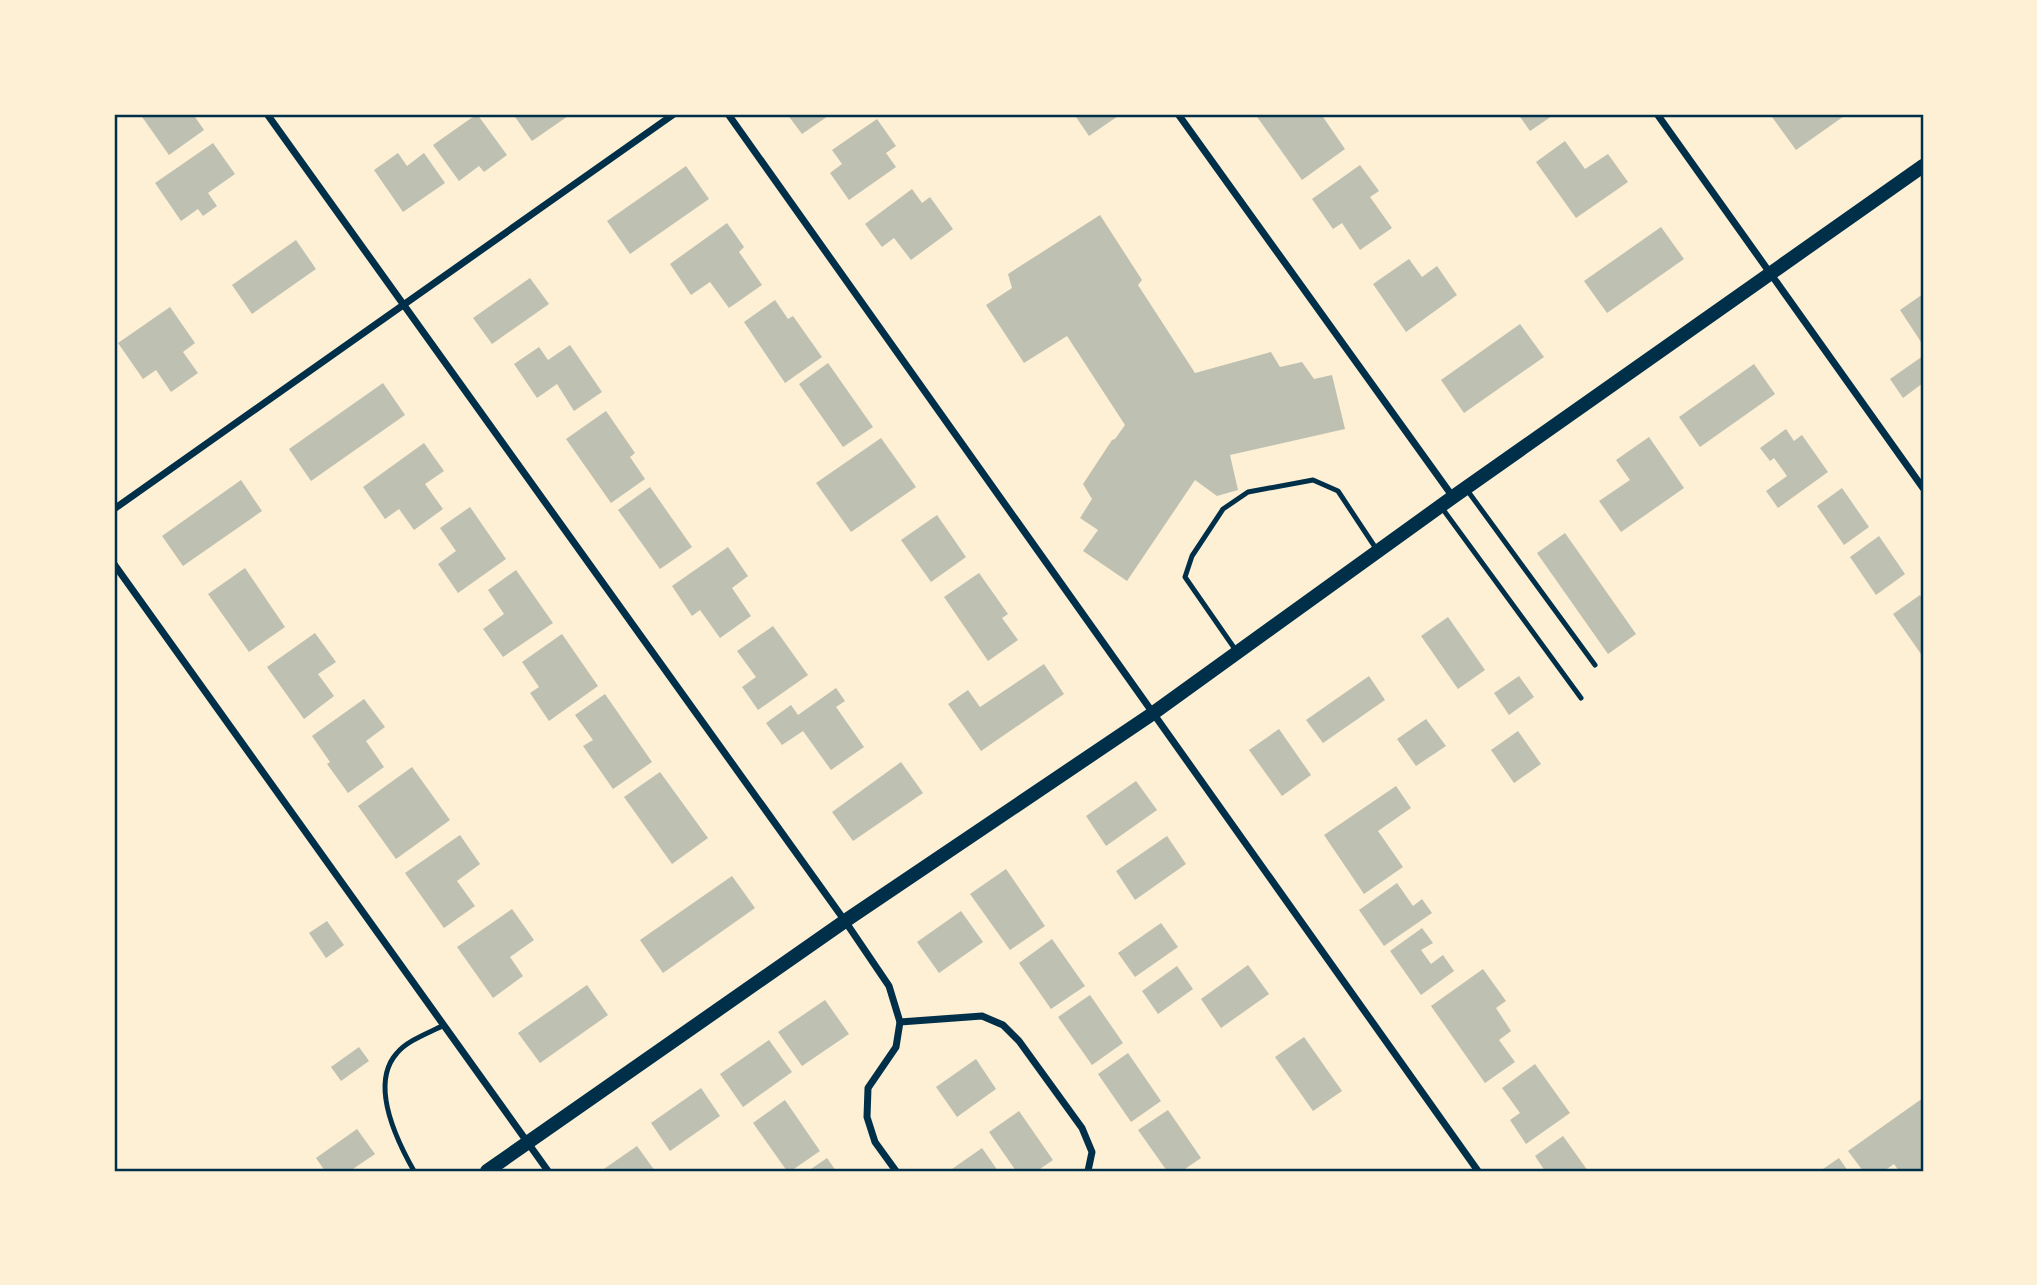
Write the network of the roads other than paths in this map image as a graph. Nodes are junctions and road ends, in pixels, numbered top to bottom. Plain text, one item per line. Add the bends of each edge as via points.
1 (267, 114) edge
2 (674, 114) edge
3 (728, 114) edge
4 (1178, 114) edge
5 (1657, 114) edge
6 (1923, 166) edge
7 (1771, 274) junction
8 (403, 304) junction
9 (1465, 488) junction
10 (1923, 488) edge
11 (1452, 497) junction
12 (1440, 506) junction
13 (114, 509) edge
14 (1378, 551) junction
15 (114, 564) edge
16 (1237, 652) junction
17 (1595, 665) dead end
18 (1581, 698) dead end
19 (1152, 714) junction
20 (845, 921) junction
21 (900, 1021) junction
22 (444, 1026) junction
23 (527, 1142) junction
24 (414, 1171) edge
25 (487, 1171) edge
26 (548, 1171) edge
27 (896, 1171) edge
28 (1088, 1171) edge
29 (1478, 1171) edge

1 - 8 street
2 - 8 street
3 - 19 street
4 - 11 street
5 - 7 street
6 - 7 main road
7 - 9 main road
7 - 10 street
8 - 13 street
8 - 20 street
9 - 11 main road
9 - 17 lane
11 - 12 main road
12 - 14 main road
12 - 18 lane
14 - 16 main road
14 - 16 lane via 1338,491 1313,480 1248,492 1223,509 1192,556 1185,577
15 - 22 street
16 - 19 main road
19 - 20 main road
19 - 29 street
20 - 21 street via 890,986
20 - 23 main road
21 - 27 street via 896,1047 868,1088 867,1117 875,1142
21 - 28 street via 982,1016 1003,1024 1082,1128 1092,1152
22 - 23 street
22 - 24 lane via 396,1053 385,1078 386,1103
23 - 25 main road
23 - 26 street

